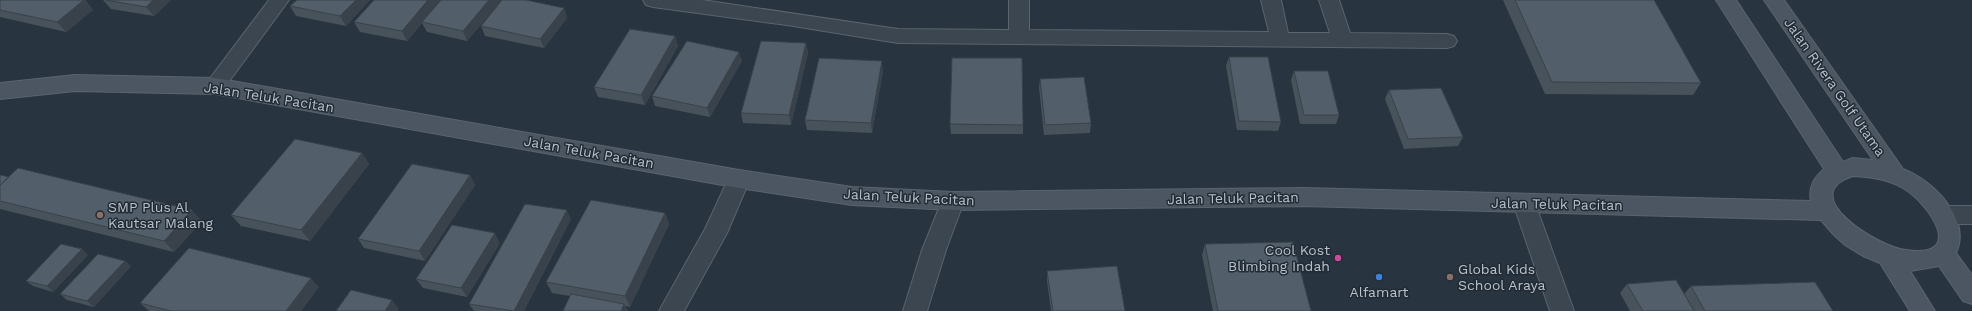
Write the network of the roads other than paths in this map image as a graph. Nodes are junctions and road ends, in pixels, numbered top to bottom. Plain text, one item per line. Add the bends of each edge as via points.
1 (279, 0) edge
2 (653, 0) edge
3 (1019, 0) edge
4 (1271, 0) edge
5 (1329, 0) edge
6 (1726, 0) edge
7 (1774, 0) edge
8 (789, 9) edge
9 (1019, 37) junction
10 (1280, 39) junction
11 (1342, 41) junction
12 (1447, 41) dead end
13 (215, 86) junction
14 (0, 91) edge
15 (1837, 170) junction
16 (1895, 175) junction
17 (739, 179) junction
18 (953, 201) junction
19 (1524, 203) junction
20 (1827, 211) junction
21 (1948, 215) junction
22 (1972, 215) edge
23 (1945, 255) junction
24 (1888, 256) junction
25 (1972, 294) edge
26 (671, 311) edge
27 (915, 311) edge
28 (1562, 311) edge
29 (1923, 311) edge

1 - 13 street
2 - 8 street
3 - 9 street
4 - 10 street
5 - 11 street
6 - 15 street
7 - 16 street, Jalan Rivera Golf Utama
8 - 9 street via 898,36
9 - 10 street
10 - 11 street
11 - 12 street
13 - 14 street, Jalan Teluk Pacitan via 75,84
13 - 17 street, Jalan Teluk Pacitan
15 - 16 street via 1853,166 1873,168
15 - 20 street via 1826,177 1821,189
16 - 21 street via 1916,185 1934,199
17 - 18 street, Jalan Teluk Pacitan via 852,196
17 - 26 street via 715,233
18 - 19 street, Jalan Teluk Pacitan via 1304,198
18 - 27 street
19 - 20 street, Jalan Teluk Pacitan
19 - 28 street
20 - 24 street via 1846,233
21 - 22 street
21 - 23 street via 1954,230 1954,245
23 - 24 street via 1930,261 1910,261
23 - 25 street
24 - 29 street

